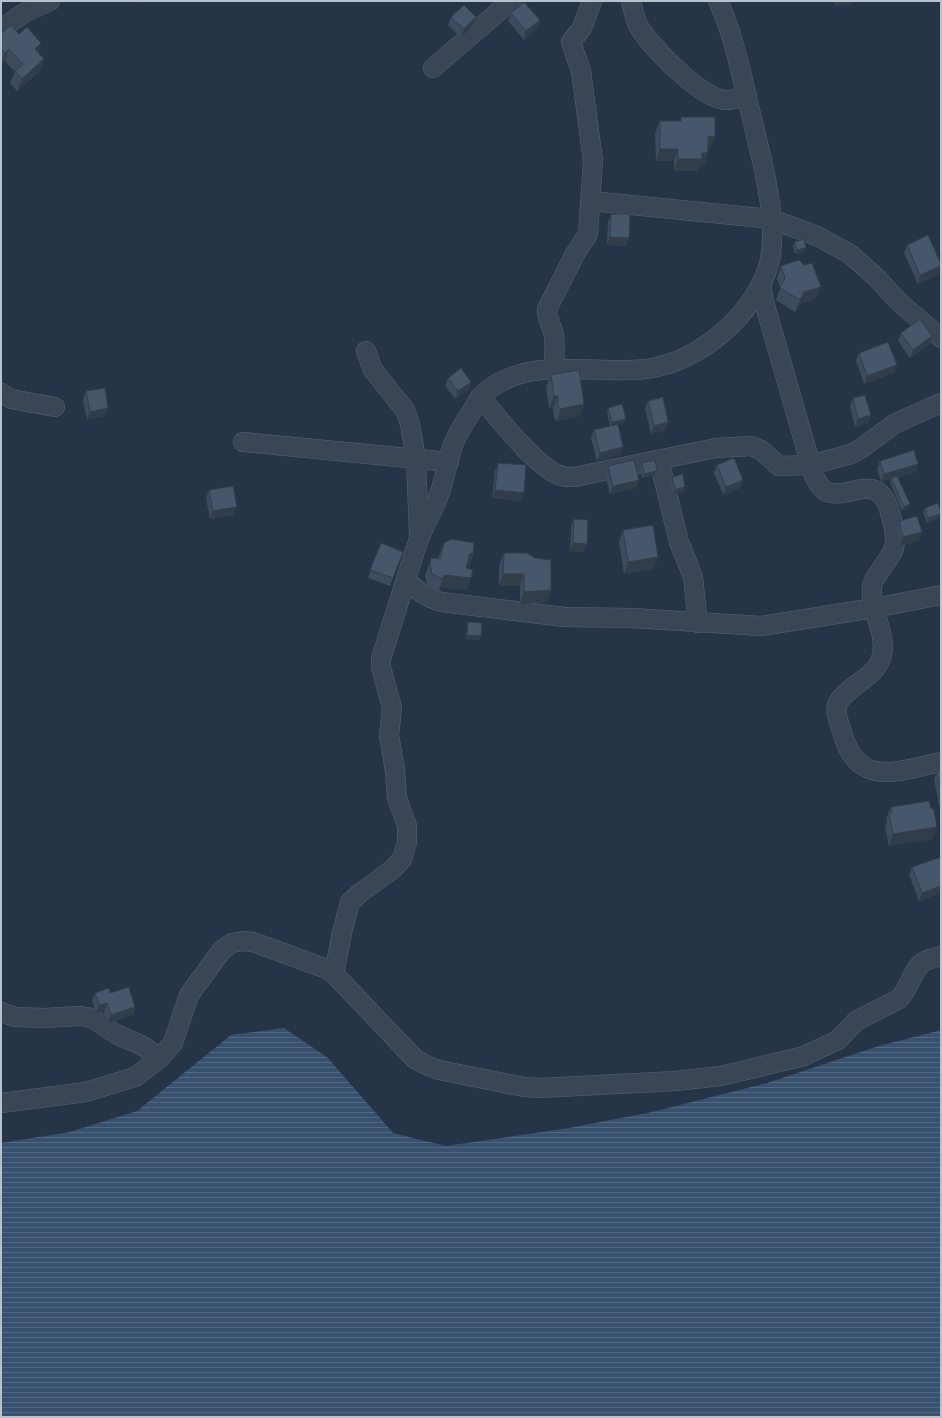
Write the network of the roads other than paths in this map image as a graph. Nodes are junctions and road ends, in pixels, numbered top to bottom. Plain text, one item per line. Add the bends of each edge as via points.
1 (50, 1) edge
2 (511, 1) edge
3 (592, 1) edge
4 (631, 1) edge
5 (718, 1) edge
6 (1, 29) edge
7 (433, 68) dead end
8 (746, 95) junction
9 (591, 201) junction
10 (771, 218) junction
11 (761, 284) junction
12 (941, 338) edge
13 (366, 351) dead end
14 (554, 370) junction
15 (1, 393) edge
16 (480, 397) junction
17 (941, 403) edge
18 (55, 408) dead end
19 (243, 442) dead end
20 (416, 459) junction
21 (659, 460) junction
22 (448, 462) junction
23 (810, 466) junction
24 (420, 537) junction
25 (406, 579) junction
26 (941, 595) edge
27 (874, 608) junction
28 (698, 623) junction
29 (941, 762) edge
30 (941, 956) edge
31 (334, 974) junction
32 (1, 1012) edge
33 (160, 1058) junction
34 (1, 1103) edge

1 - 6 street via 24,13
2 - 7 street
3 - 9 street via 582,28 571,42 580,72 592,154
4 - 8 street via 638,26 674,68 700,88 724,100
5 - 8 street via 731,32
8 - 10 street
9 - 10 street
9 - 14 street via 588,234 547,309 546,316 554,338
10 - 11 street via 770,259
10 - 12 street via 817,236 850,254 899,302
11 - 14 street via 749,306 733,324 690,356 646,370
11 - 23 street
13 - 20 street via 373,370 405,410 414,438
14 - 16 street via 522,373 508,378 491,387
15 - 18 street via 11,399
16 - 21 street via 529,452 548,469 561,476 574,477
16 - 22 street via 458,434
17 - 23 street via 894,424 851,454
19 - 20 street
20 - 22 street
20 - 24 street
21 - 23 street via 716,448 751,446 761,450 779,466
21 - 28 street via 679,542 693,576
22 - 24 street via 440,494
23 - 27 street via 820,486 827,491 836,493 872,489 880,493 888,508 895,539 894,548 872,586
24 - 25 street
25 - 28 street via 415,590 441,602 564,617 632,618
25 - 31 street via 381,667 392,708 389,735 397,798 407,826 407,842 402,858 393,869 350,902
26 - 27 street
27 - 28 street via 771,626
27 - 29 street via 883,641 882,656 868,677 839,701 836,709 845,742 858,763 872,771 891,772
30 - 31 street via 920,965 905,994 899,999 856,1021 838,1040 804,1056 721,1076 563,1088 524,1087 439,1070 426,1065 415,1059
31 - 33 street via 253,942 242,941 232,944 222,950 189,994 173,1042
32 - 33 street via 15,1017 92,1018
33 - 34 street via 135,1076 86,1092

